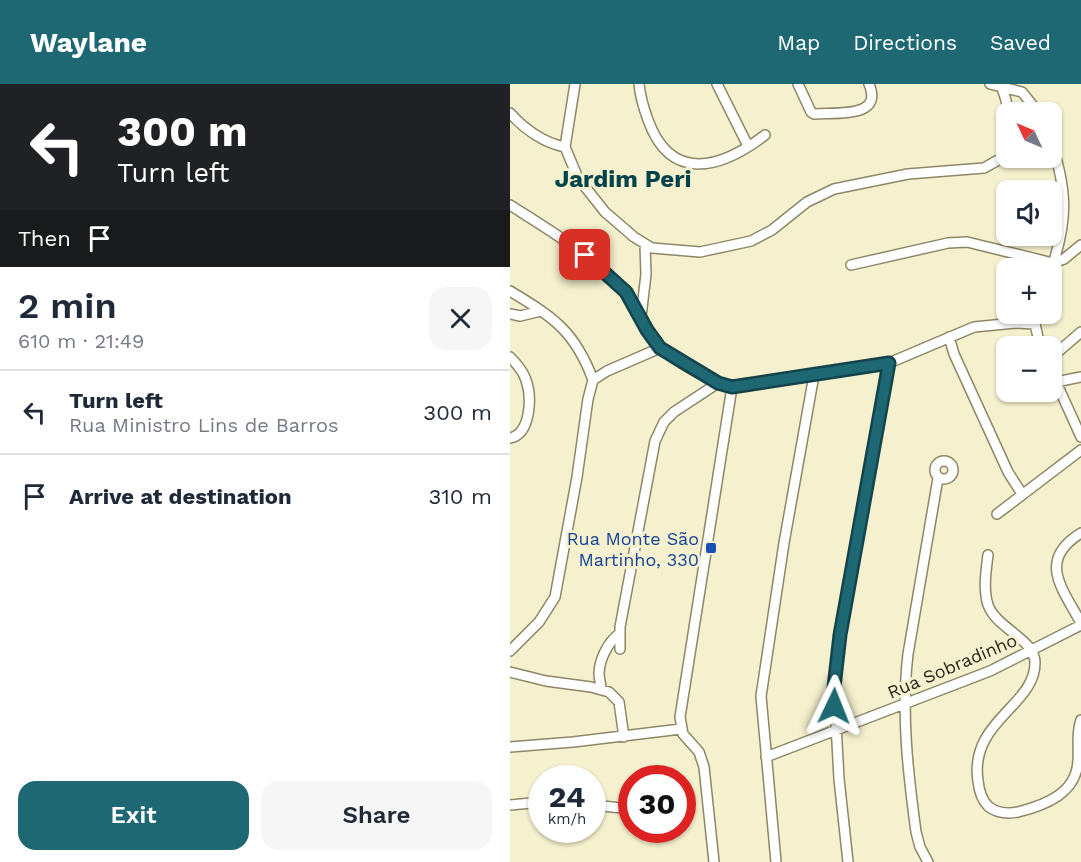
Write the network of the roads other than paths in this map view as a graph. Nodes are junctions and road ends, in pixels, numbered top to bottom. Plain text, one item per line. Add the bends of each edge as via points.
1 (575, 84) edge
2 (639, 84) edge
3 (717, 84) edge
4 (798, 84) edge
5 (869, 84) edge
6 (990, 84) edge
7 (1002, 88) junction
8 (1006, 102) edge
9 (1030, 102) edge
10 (510, 113) edge
11 (765, 135) dead end
12 (748, 146) junction
13 (565, 147) junction
14 (996, 161) edge
15 (1059, 168) edge
16 (510, 205) edge
17 (645, 245) junction
18 (1081, 245) edge
19 (1024, 258) edge
20 (1054, 258) edge
21 (1062, 260) edge
22 (851, 265) dead end
23 (510, 291) edge
24 (541, 311) junction
25 (510, 314) edge
26 (641, 318) junction
27 (1005, 324) edge
28 (1035, 324) edge
29 (1081, 332) edge
30 (1038, 336) edge
31 (949, 337) junction
32 (660, 348) junction
33 (1062, 348) edge
34 (510, 357) edge
35 (889, 363) junction
36 (814, 375) junction
37 (1081, 377) edge
38 (1062, 378) edge
39 (593, 380) junction
40 (718, 383) junction
41 (732, 387) junction
42 (1062, 395) edge
43 (1081, 437) edge
44 (510, 438) edge
45 (1081, 450) edge
46 (938, 478) dead end
47 (1022, 494) junction
48 (997, 514) dead end
49 (1081, 533) edge
50 (988, 555) dead end
51 (1081, 624) edge
52 (619, 634) junction
53 (620, 649) dead end
54 (510, 651) edge
55 (1032, 651) junction
56 (510, 672) edge
57 (601, 689) junction
58 (904, 705) junction
59 (1081, 720) edge
60 (681, 729) junction
61 (835, 731) junction
62 (624, 736) junction
63 (510, 747) edge
64 (766, 758) junction
65 (528, 803) edge
66 (510, 805) edge
67 (714, 862) edge
68 (776, 862) edge
69 (848, 862) edge
70 (928, 862) edge

1 - 13 street
2 - 12 street via 654,136 679,160 705,165
3 - 12 street
4 - 5 street via 814,114 862,110 871,102
6 - 7 street
7 - 8 street
7 - 9 street via 1022,92
10 - 13 street via 548,142
11 - 12 street
13 - 17 street via 578,178 598,205
14 - 17 street via 984,168 908,174 834,189 807,202 772,230 737,245 700,252
15 - 20 street via 1065,205
16 - 26 street via 600,268 626,292
17 - 26 street
18 - 21 street
19 - 22 street via 968,242
23 - 24 street
24 - 25 street
24 - 39 street via 561,325 576,344
26 - 32 street
27 - 31 street via 974,327
28 - 30 street
29 - 33 street
31 - 35 street
31 - 47 street via 1008,472
32 - 39 street
32 - 40 street
34 - 44 street via 524,374 530,394 522,431
35 - 36 street
35 - 61 street via 840,635 834,687
36 - 41 street
36 - 64 street via 764,667 761,696
37 - 38 street
39 - 54 street via 555,597 539,622
40 - 41 street
40 - 52 street via 674,412 655,441
41 - 60 street
42 - 43 street
45 - 47 street
46 - 58 street via 908,654
47 - 48 street
49 - 51 street via 1058,555 1056,572
50 - 55 street via 985,582 993,614
51 - 55 street, Rua Sobradinho
52 - 53 street
52 - 57 street via 601,662
55 - 58 street, Rua Sobradinho
55 - 59 street via 1035,661 1031,680 988,733 978,758 979,785 986,804 994,810 1013,813 1050,801 1070,787 1076,776
56 - 57 street
57 - 62 street via 619,702
58 - 61 street, Rua Sobradinho
58 - 70 street via 915,832
60 - 62 street
60 - 67 street via 699,752 704,767
61 - 64 street, Rua Sobradinho
61 - 69 street
62 - 63 street
64 - 68 street
65 - 66 street

